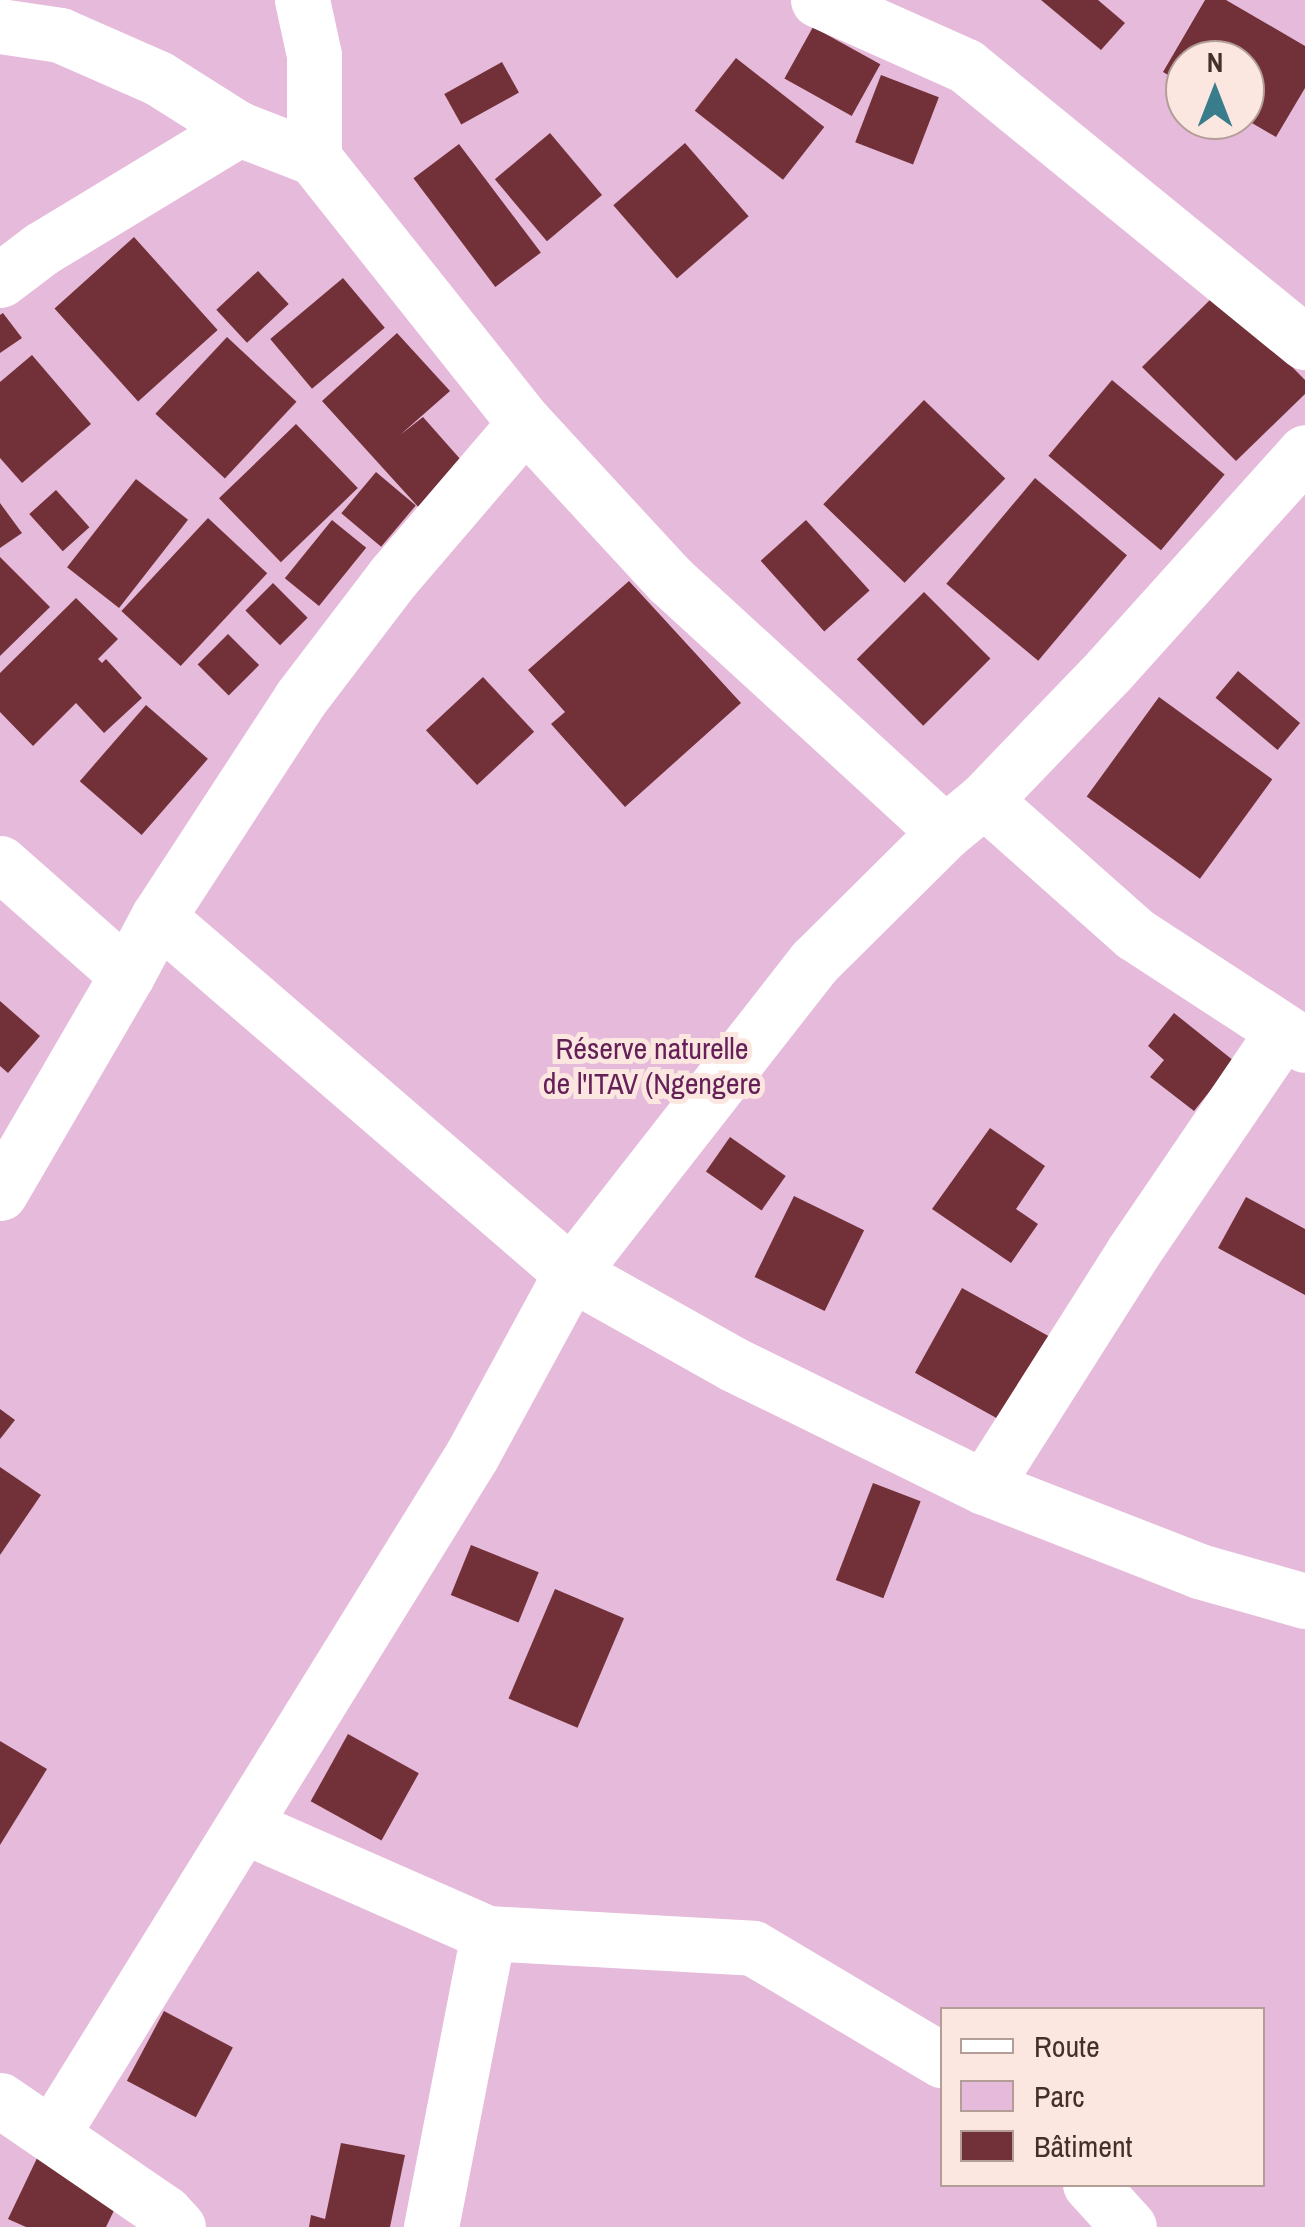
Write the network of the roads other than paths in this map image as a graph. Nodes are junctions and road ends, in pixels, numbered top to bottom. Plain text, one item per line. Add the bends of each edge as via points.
1 (302, 0) edge
2 (818, 0) edge
3 (0, 26) edge
4 (239, 129) junction
5 (314, 158) junction
6 (0, 280) edge
7 (1305, 342) edge
8 (525, 423) junction
9 (1305, 452) edge
10 (964, 816) junction
11 (0, 863) edge
12 (158, 917) junction
13 (127, 975) junction
14 (1293, 1040) edge
15 (0, 1193) edge
16 (571, 1273) junction
17 (984, 1487) junction
18 (1305, 1601) edge
19 (246, 1826) junction
20 (488, 1933) junction
21 (940, 2059) edge
22 (0, 2100) edge
23 (52, 2134) junction
24 (1093, 2187) edge
25 (178, 2227) edge
26 (431, 2227) edge
27 (1130, 2227) edge

1 - 5 street via 314,55
2 - 7 street via 966,66
3 - 4 street via 60,35 158,78
4 - 5 street
4 - 6 street
5 - 8 street
8 - 10 street via 670,580
8 - 12 street via 300,699
9 - 10 street via 1109,670
10 - 14 street
10 - 16 street via 814,962
11 - 13 street
12 - 13 street
12 - 16 street
13 - 15 street
14 - 17 street via 1133,1252
16 - 17 street via 732,1364
16 - 19 street via 472,1455
17 - 18 street via 1199,1571
19 - 20 street
19 - 23 street
20 - 21 street via 753,1948
20 - 26 street
22 - 23 street
23 - 25 street
24 - 27 street

